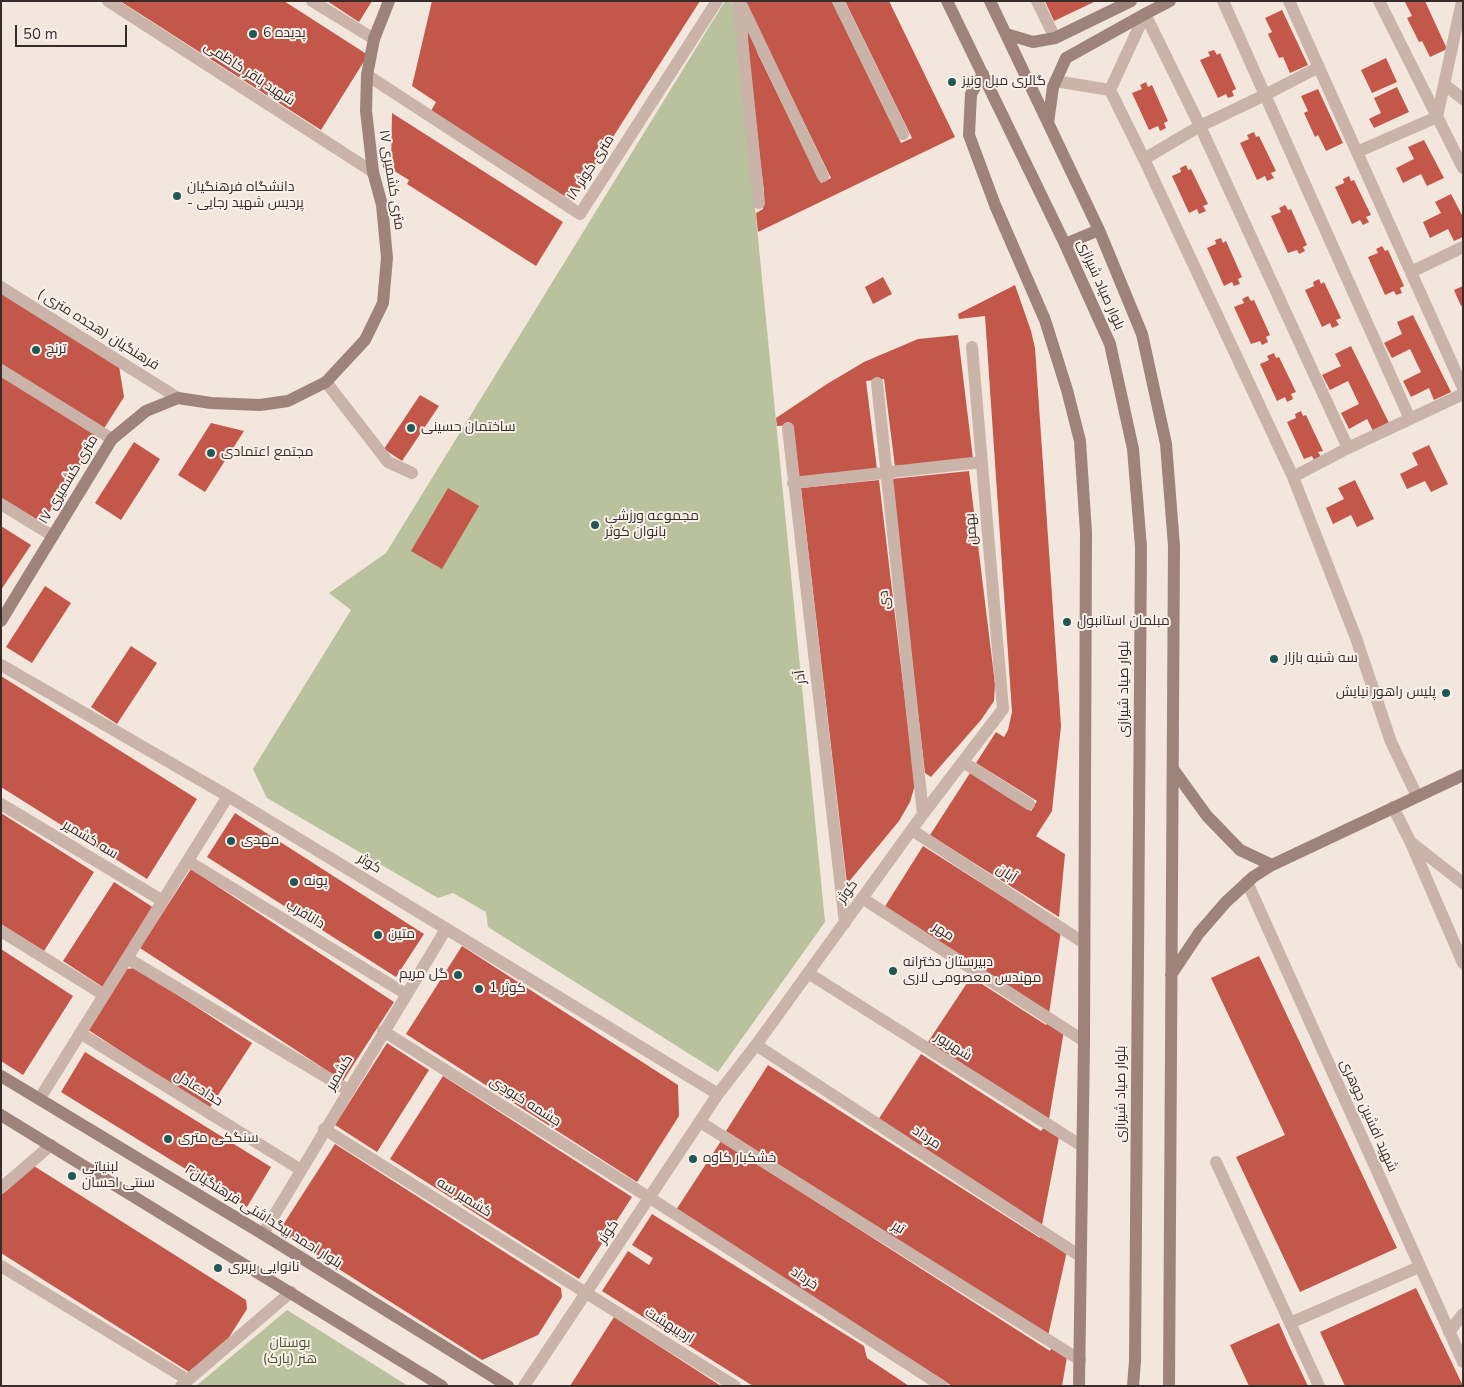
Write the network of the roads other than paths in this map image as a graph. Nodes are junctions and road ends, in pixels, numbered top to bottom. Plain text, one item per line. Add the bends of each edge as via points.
1 (108, 1) edge
2 (312, 1) edge
3 (388, 1) edge
4 (717, 1) edge
5 (739, 1) edge
6 (838, 1) edge
7 (947, 1) edge
8 (990, 1) edge
9 (1037, 1) edge
10 (1131, 1) edge
11 (1170, 1) edge
12 (1223, 1) edge
13 (1289, 1) edge
14 (1379, 1) edge
15 (1462, 1) edge
16 (1145, 14) junction
17 (1006, 34) junction
18 (1055, 38) junction
19 (374, 40) junction
20 (1066, 58) junction
21 (1319, 67) junction
22 (983, 74) junction
23 (367, 75) junction
24 (1055, 81) junction
25 (1444, 85) junction
26 (1110, 90) junction
27 (1265, 95) junction
28 (1463, 99) edge
29 (1437, 117) junction
30 (1048, 122) junction
31 (1200, 126) junction
32 (903, 134) dead end
33 (1357, 152) junction
34 (1144, 159) junction
35 (1463, 168) edge
36 (373, 172) junction
37 (823, 176) dead end
38 (759, 203) dead end
39 (1099, 230) junction
40 (1065, 244) junction
41 (1463, 247) edge
42 (1411, 272) junction
43 (1, 287) edge
44 (972, 347) dead end
45 (1, 370) edge
46 (326, 382) junction
47 (877, 383) dead end
48 (1463, 388) edge
49 (1463, 394) edge
50 (178, 398) junction
51 (1410, 419) junction
52 (788, 428) dead end
53 (112, 439) junction
54 (1348, 448) junction
55 (982, 462) junction
56 (412, 473) dead end
57 (886, 473) junction
58 (1293, 477) junction
59 (793, 483) junction
60 (1, 504) edge
61 (53, 536) junction
62 (1, 621) edge
63 (1, 665) edge
64 (1003, 709) joint
65 (963, 762) junction
66 (1172, 769) junction
67 (1462, 776) edge
68 (228, 796) junction
69 (1417, 796) junction
70 (1, 804) edge
71 (1029, 804) dead end
72 (1394, 807) junction
73 (924, 814) junction
74 (912, 830) junction
75 (1411, 843) junction
76 (188, 861) junction
77 (1272, 865) junction
78 (1247, 882) junction
79 (1463, 883) edge
80 (862, 898) junction
81 (163, 901) junction
82 (845, 923) junction
83 (446, 929) junction
84 (1, 930) edge
85 (1084, 943) junction
86 (127, 958) junction
87 (1463, 963) edge
88 (808, 973) junction
89 (1171, 975) junction
90 (406, 994) junction
91 (104, 995) junction
92 (383, 1031) junction
93 (80, 1033) junction
94 (1084, 1040) junction
95 (756, 1045) junction
96 (1, 1076) edge
97 (348, 1090) junction
98 (718, 1094) junction
99 (40, 1098) junction
100 (1, 1115) edge
101 (700, 1122) junction
102 (324, 1130) junction
103 (51, 1145) junction
104 (1082, 1146) junction
105 (1216, 1162) dead end
106 (301, 1170) junction
107 (1, 1188) edge
108 (650, 1198) junction
109 (263, 1234) junction
110 (1080, 1256) junction
111 (1, 1266) edge
112 (1419, 1267) junction
113 (291, 1292) junction
114 (587, 1292) junction
115 (1463, 1314) edge
116 (1290, 1323) junction
117 (1449, 1332) junction
118 (1080, 1360) junction
119 (1463, 1362) edge
120 (184, 1383) edge
121 (442, 1386) edge
122 (508, 1386) edge
123 (524, 1386) edge
124 (735, 1386) edge
125 (942, 1386) edge
126 (1079, 1386) edge
127 (1133, 1386) edge
128 (1168, 1386) edge
129 (1319, 1386) edge

1 - 36 street, شهید باقر کاظمی
2 - 19 street
3 - 19 main road, ۱۷ متری کشمیری
4 - 23 street, ۱۸ متری کوثر via 580,214
5 - 37 street
5 - 38 street
6 - 32 street
7 - 22 main road, بلوار صیاد شیرازی
8 - 17 main road, بلوار صیاد شیرازی
9 - 18 street
10 - 18 main road
11 - 16 main road
12 - 27 street
13 - 21 street
14 - 29 street
15 - 25 street
16 - 20 main road
16 - 26 street
16 - 31 street
17 - 18 main road via 1033,42
17 - 30 main road, بلوار صیاد شیرازی
18 - 20 main road
19 - 23 main road, ۱۷ متری کشمیری
20 - 24 main road
21 - 27 street
21 - 33 street
22 - 40 main road, بلوار صیاد شیرازی
22 - 85 main road via 971,94 969,135 995,205 1045,320 1080,441 1086,533
23 - 36 main road, ۱۷ متری کشمیری via 366,111
24 - 26 street
24 - 30 main road
25 - 28 street
25 - 29 street
26 - 34 street
27 - 31 street
27 - 51 street
29 - 33 street
29 - 35 street
30 - 39 main road, بلوار صیاد شیرازی
31 - 34 street
31 - 54 street
33 - 42 street
34 - 58 street
36 - 46 main road, ۱۷ متری کشمیری via 382,204 387,258 382,303 365,340
39 - 40 main road
39 - 66 main road, بلوار صیاد شیرازی via 1142,334 1166,444 1174,546
40 - 127 main road, بلوار صیاد شیرازی via 1110,344 1133,449 1141,547 1136,1351
41 - 42 street
42 - 48 street
43 - 50 street, فرهنگیان (هجده متری )
44 - 55 street, بهمن
45 - 53 street
46 - 50 main road, ۱۷ متری کشمیری via 288,401 260,405
46 - 56 street via 388,462
47 - 57 street, دی
49 - 51 street
50 - 53 main road, ۱۷ متری کشمیری via 146,411
51 - 54 street
52 - 59 street, آذر
53 - 61 main road, ۱۷ متری کشمیری
54 - 58 street
55 - 57 street
55 - 64 street, بهمن
57 - 59 street
57 - 73 street, دی
58 - 69 street via 1356,638 1391,742
59 - 82 street, آذر
60 - 61 street
61 - 62 main road, ۱۷ متری کشمیری
63 - 68 street, کوثر
64 - 65 street, کوثر
65 - 71 street
65 - 73 street, کوثر
66 - 77 main road via 1207,816 1240,850
66 - 89 main road, بلوار صیاد شیرازی
67 - 69 main road
68 - 76 street
68 - 83 street, کوثر
69 - 72 main road
70 - 81 street, سه کشمیر
72 - 75 street
72 - 77 main road
73 - 74 street, کوثر
74 - 80 street, کوثر
74 - 85 street, آبان
75 - 79 street
75 - 87 street
76 - 81 street
76 - 90 street, دانافرب
77 - 78 main road
78 - 89 main road via 1199,933
78 - 112 street, شهید افشین جوهری
80 - 82 street, کوثر
80 - 94 street, مهر
81 - 86 street
82 - 88 street, کوثر
83 - 90 street, کشمیر
83 - 98 street, کوثر
84 - 91 street
85 - 94 main road
86 - 91 street
86 - 97 street
88 - 95 street, کوثر
88 - 104 street, شهریور
89 - 128 main road, بلوار صیاد شیرازی
90 - 92 street, کشمیر
91 - 93 street
92 - 97 street, کشمیر
92 - 108 street, چشمه کبودی
93 - 99 street
93 - 106 street, حدادعادل
94 - 104 main road
95 - 98 street, کوثر
95 - 110 street, مرداد
96 - 99 main road, بلوار احمد بیگداشتی فرهنگیان۲
97 - 102 street, کشمیر
98 - 101 street, کوثر
99 - 109 main road, بلوار احمد بیگداشتی فرهنگیان۲
100 - 103 main road
101 - 108 street, کوثر
101 - 118 street, تیر
102 - 106 street, کشمیر
102 - 114 street, کشمیر سه
103 - 107 street
103 - 113 main road
104 - 110 main road
105 - 116 street
106 - 109 street, کشمیر
108 - 114 street, کوثر
108 - 125 street, خرداد
109 - 122 main road, بلوار احمد بیگداشتی فرهنگیان۲
110 - 118 main road
111 - 120 street
112 - 116 street
112 - 117 street, شهید افشین جوهری
113 - 120 street
113 - 121 main road
114 - 123 street, کوثر
114 - 124 street, اردیبهشت
115 - 117 street
116 - 129 street
117 - 119 street, شهید افشین جوهری
118 - 126 main road

